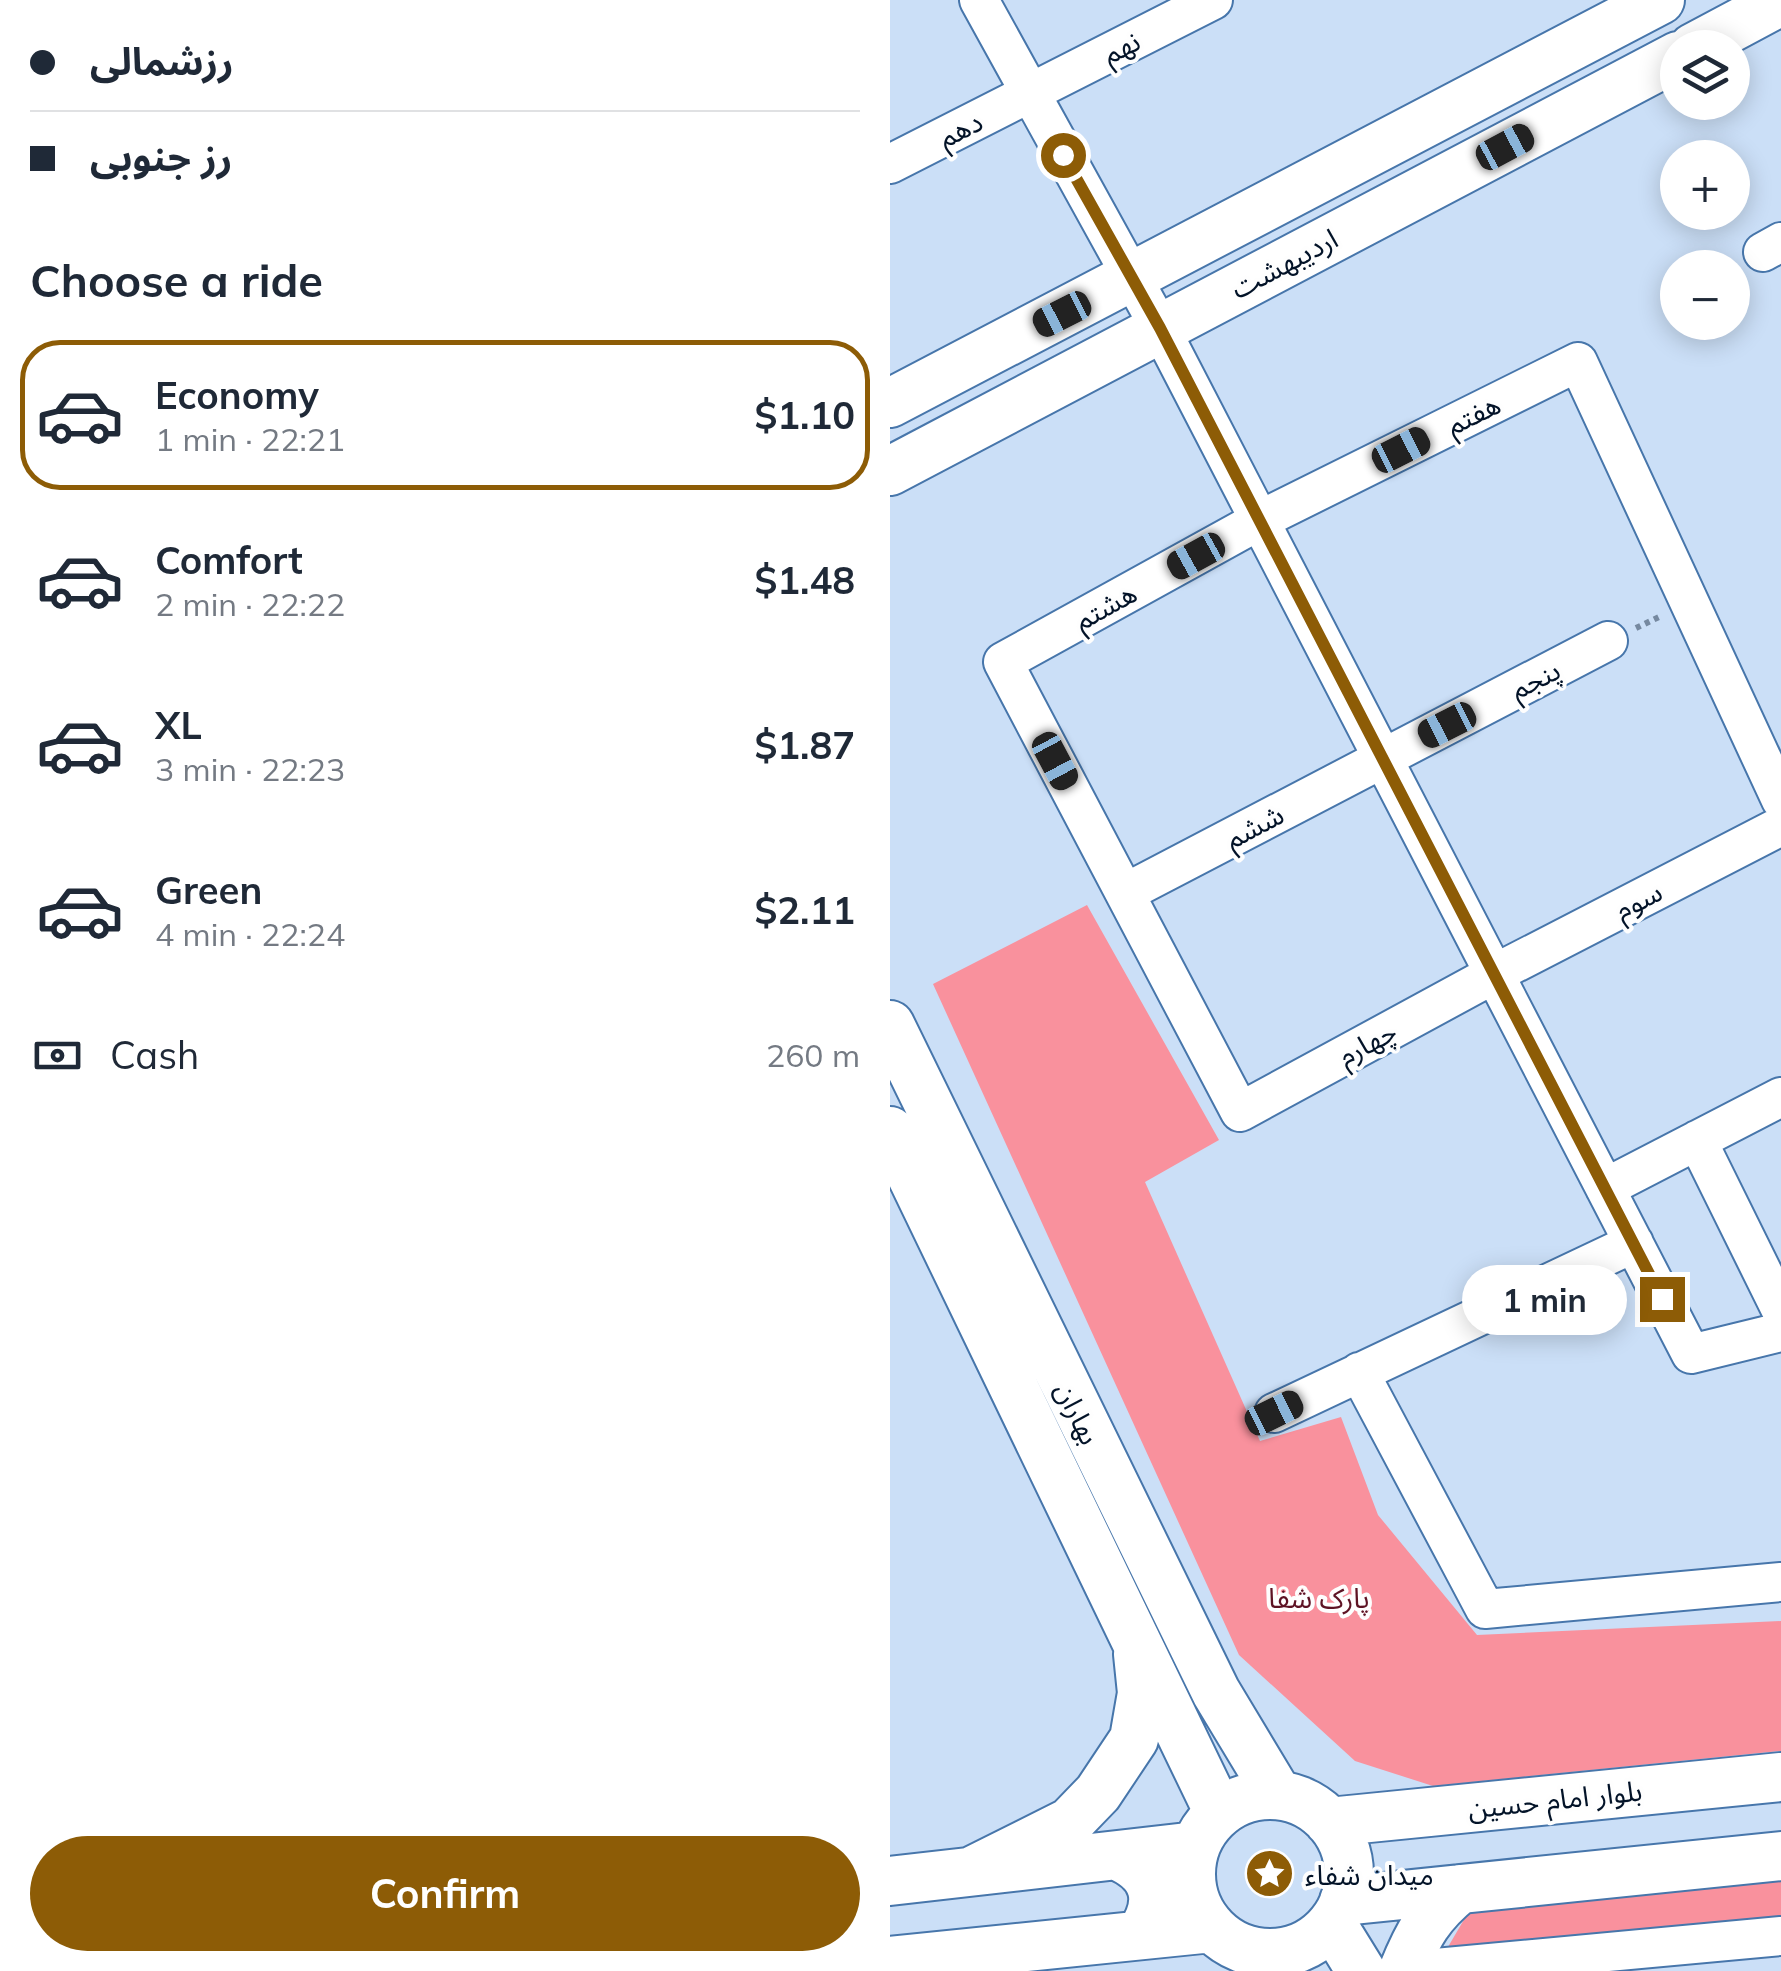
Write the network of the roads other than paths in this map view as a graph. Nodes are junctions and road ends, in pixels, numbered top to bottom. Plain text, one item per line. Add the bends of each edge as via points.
1 (979, 0) edge
2 (1213, 0) edge
3 (1660, 0) edge
4 (1779, 8) edge
5 (1732, 30) edge
6 (1660, 65) edge
7 (1030, 93) junction
8 (890, 164) edge
9 (1130, 278) junction
10 (1160, 328) junction
11 (890, 403) edge
12 (890, 470) edge
13 (1260, 520) junction
14 (1608, 642) road end
15 (1382, 758) junction
16 (1781, 800) edge
17 (1781, 826) edge
18 (1125, 893) junction
19 (1494, 974) junction
20 (890, 1025) edge
21 (1781, 1097) edge
22 (890, 1131) edge
23 (1698, 1140) junction
24 (1606, 1188) junction
25 (1634, 1244) junction
26 (1781, 1310) edge
27 (1781, 1332) edge
28 (1359, 1372) junction
29 (1274, 1413) dead end
30 (1781, 1582) edge
31 (1136, 1641) junction
32 (1244, 1740) junction
33 (1193, 1755) junction
34 (1781, 1777) edge
35 (1278, 1795) junction
36 (1329, 1822) junction
37 (1208, 1829) junction
38 (1118, 1856) junction
39 (1781, 1856) edge
40 (972, 1872) junction
41 (890, 1880) edge
42 (1460, 1889) junction
43 (1338, 1913) junction
44 (1212, 1928) junction
45 (1140, 1935) junction
46 (1781, 1936) edge
47 (890, 1960) edge
48 (1284, 1961) edge
49 (1362, 1971) edge
50 (1403, 1971) edge

1 - 7 street
2 - 7 street, نهم
3 - 9 street
4 - 5 street
6 - 10 street, اردیبهشت
7 - 8 street, دهم
7 - 9 street
9 - 10 street
9 - 11 street
10 - 12 street, اردیبهشت
10 - 13 street
13 - 15 street
13 - 16 street, هفتم via 1578,362
13 - 18 street, هشتم via 1003,662
14 - 15 street, پنجم
15 - 18 street, ششم
15 - 19 street
17 - 19 street, سوم
18 - 19 street, چهارم via 1240,1112
19 - 24 street
20 - 32 street, بهاران
21 - 23 street
22 - 31 street, بهاران
23 - 24 street
23 - 26 street
24 - 25 street
25 - 27 street via 1691,1354
25 - 28 street
28 - 29 street
28 - 30 street via 1485,1608
31 - 33 street, بهاران
31 - 40 street via 1142,1694 1134,1740 1098,1793 1070,1822
32 - 33 street via 1230,1762 1217,1766
32 - 35 street, بهاران
33 - 37 street, بهاران
34 - 36 street, بلوار امام حسین
35 - 36 street
35 - 37 street via 1237,1803
36 - 43 street via 1348,1859 1350,1881
37 - 38 street
37 - 44 street via 1192,1868 1192,1889
38 - 40 street
38 - 45 street via 1136,1864 1154,1899
39 - 42 street
40 - 41 street
42 - 43 street
42 - 50 street via 1436,1909
43 - 48 street via 1316,1940
43 - 49 street
44 - 45 street
44 - 48 street via 1250,1952
45 - 47 street
46 - 50 street

